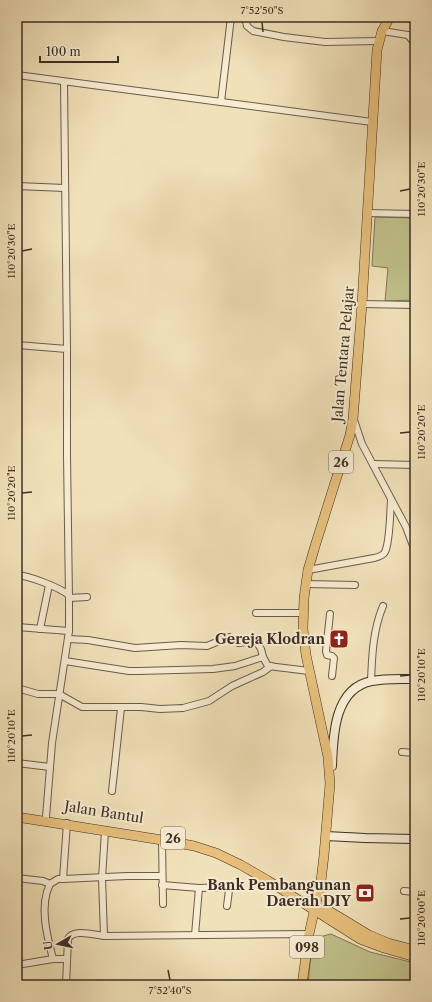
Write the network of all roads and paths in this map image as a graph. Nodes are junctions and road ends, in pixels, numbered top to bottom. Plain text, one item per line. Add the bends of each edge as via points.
1 (231, 17) edge
2 (245, 17) edge
3 (390, 17) edge
4 (382, 31) junction
5 (379, 41) junction
6 (415, 44) edge
7 (17, 75) edge
8 (64, 82) junction
9 (221, 102) junction
10 (372, 122) junction
11 (17, 186) edge
12 (65, 188) junction
13 (367, 213) junction
14 (415, 214) edge
15 (362, 304) junction
16 (415, 305) edge
17 (17, 345) edge
18 (67, 349) junction
19 (353, 419) junction
20 (373, 464) junction
21 (415, 465) edge
22 (391, 498) junction
23 (415, 551) edge
24 (308, 570) junction
25 (17, 575) edge
26 (306, 584) junction
27 (49, 585) junction
28 (355, 586) dead end
29 (69, 596) junction
30 (87, 597) dead end
31 (383, 606) dead end
32 (256, 613) dead end
33 (303, 613) junction
34 (330, 614) dead end
35 (17, 627) edge
36 (40, 629) junction
37 (69, 631) junction
38 (68, 639) junction
39 (263, 657) junction
40 (65, 660) junction
41 (271, 666) junction
42 (309, 671) junction
43 (332, 676) dead end
44 (415, 679) edge
45 (371, 681) junction
46 (17, 688) edge
47 (59, 694) junction
48 (121, 708) junction
49 (402, 752) dead end
50 (415, 753) edge
51 (17, 763) edge
52 (50, 766) junction
53 (112, 791) dead end
54 (330, 795) junction
55 (17, 812) edge
56 (17, 817) edge
57 (46, 817) junction
58 (67, 823) junction
59 (105, 831) junction
60 (326, 836) junction
61 (415, 839) edge
62 (162, 840) junction
63 (162, 876) junction
64 (17, 878) edge
65 (102, 878) junction
66 (63, 879) junction
67 (50, 884) junction
68 (162, 884) junction
69 (199, 888) junction
70 (404, 891) dead end
71 (415, 892) edge
72 (163, 904) dead end
73 (227, 906) dead end
74 (314, 906) junction
75 (308, 934) junction
76 (195, 935) junction
77 (104, 936) junction
78 (415, 950) edge
79 (415, 957) edge
80 (53, 959) junction
81 (67, 959) junction
82 (17, 965) edge
83 (66, 985) edge
84 (302, 985) edge

1 - 9 street
2 - 5 street via 247,26 253,31 284,37 325,42
3 - 4 main road, Jalan Tentara Pelajar / 26
4 - 5 main road, Jalan Tentara Pelajar / 26
4 - 6 street via 408,36
5 - 10 main road, Jalan Tentara Pelajar / 26
7 - 8 street
8 - 9 street
8 - 12 street
9 - 10 street
10 - 13 main road, Jalan Tentara Pelajar / 26
11 - 12 street
12 - 18 street
13 - 14 street
13 - 15 main road, Jalan Tentara Pelajar / 26
15 - 16 street
15 - 19 main road, Jalan Tentara Pelajar / 26
17 - 18 street
18 - 29 street
19 - 20 street
19 - 24 main road, Jalan Tentara Pelajar / 26
20 - 21 street
20 - 22 street
22 - 23 street
22 - 24 street via 388,542 382,556
24 - 26 main road, Jalan Tentara Pelajar / 26
25 - 27 street
26 - 28 street
26 - 33 main road, Jalan Tentara Pelajar / 26
27 - 29 street via 63,590
27 - 36 street
29 - 30 street
29 - 37 street
31 - 45 street via 374,634
32 - 33 street
33 - 42 main road, Jalan Tentara Pelajar / 26
34 - 43 street via 326,652 334,658
35 - 36 street
36 - 37 street
37 - 38 street
38 - 39 street via 135,648 207,646 229,637 238,644 256,641
38 - 40 street
39 - 40 street via 235,666 213,669 129,671
39 - 41 street via 266,664
40 - 47 street
41 - 42 street
41 - 48 street via 200,704 172,709
42 - 54 main road, Jalan Tentara Pelajar / 26 via 328,757
44 - 45 main road
45 - 54 main road via 357,686 342,704 333,749
46 - 47 street via 38,694
47 - 48 street via 82,707
47 - 52 street
48 - 53 street
49 - 50 street
51 - 52 street
52 - 57 street
54 - 60 main road, Jalan Tentara Pelajar / 26
55 - 57 main road, Jalan Bantul / 26
56 - 58 main road, Jalan Bantul / 26
57 - 58 main road, Jalan Bantul / 26
58 - 59 main road, Jalan Bantul / 26
58 - 66 street
58 - 74 main road, Jalan Bantul / 26 via 194,841 216,847 246,861
59 - 62 main road, Jalan Bantul / 26
59 - 65 street
60 - 61 main road
60 - 74 main road, Jalan Tentara Pelajar / 26 via 321,882
62 - 63 street
62 - 74 main road, Jalan Bantul / 26 via 194,846 227,857
63 - 65 street
63 - 68 street
64 - 67 street via 43,880
65 - 66 street
65 - 77 street
66 - 67 street
67 - 80 street via 45,924
68 - 69 street
68 - 72 street
69 - 73 street via 228,888
69 - 76 street
70 - 71 street
74 - 75 main road, 098
74 - 78 main road via 374,938
74 - 79 main road via 360,939
75 - 76 street
75 - 84 main road, 098
76 - 77 street
77 - 81 street via 71,934 68,939
80 - 81 street
80 - 82 street
81 - 83 street

